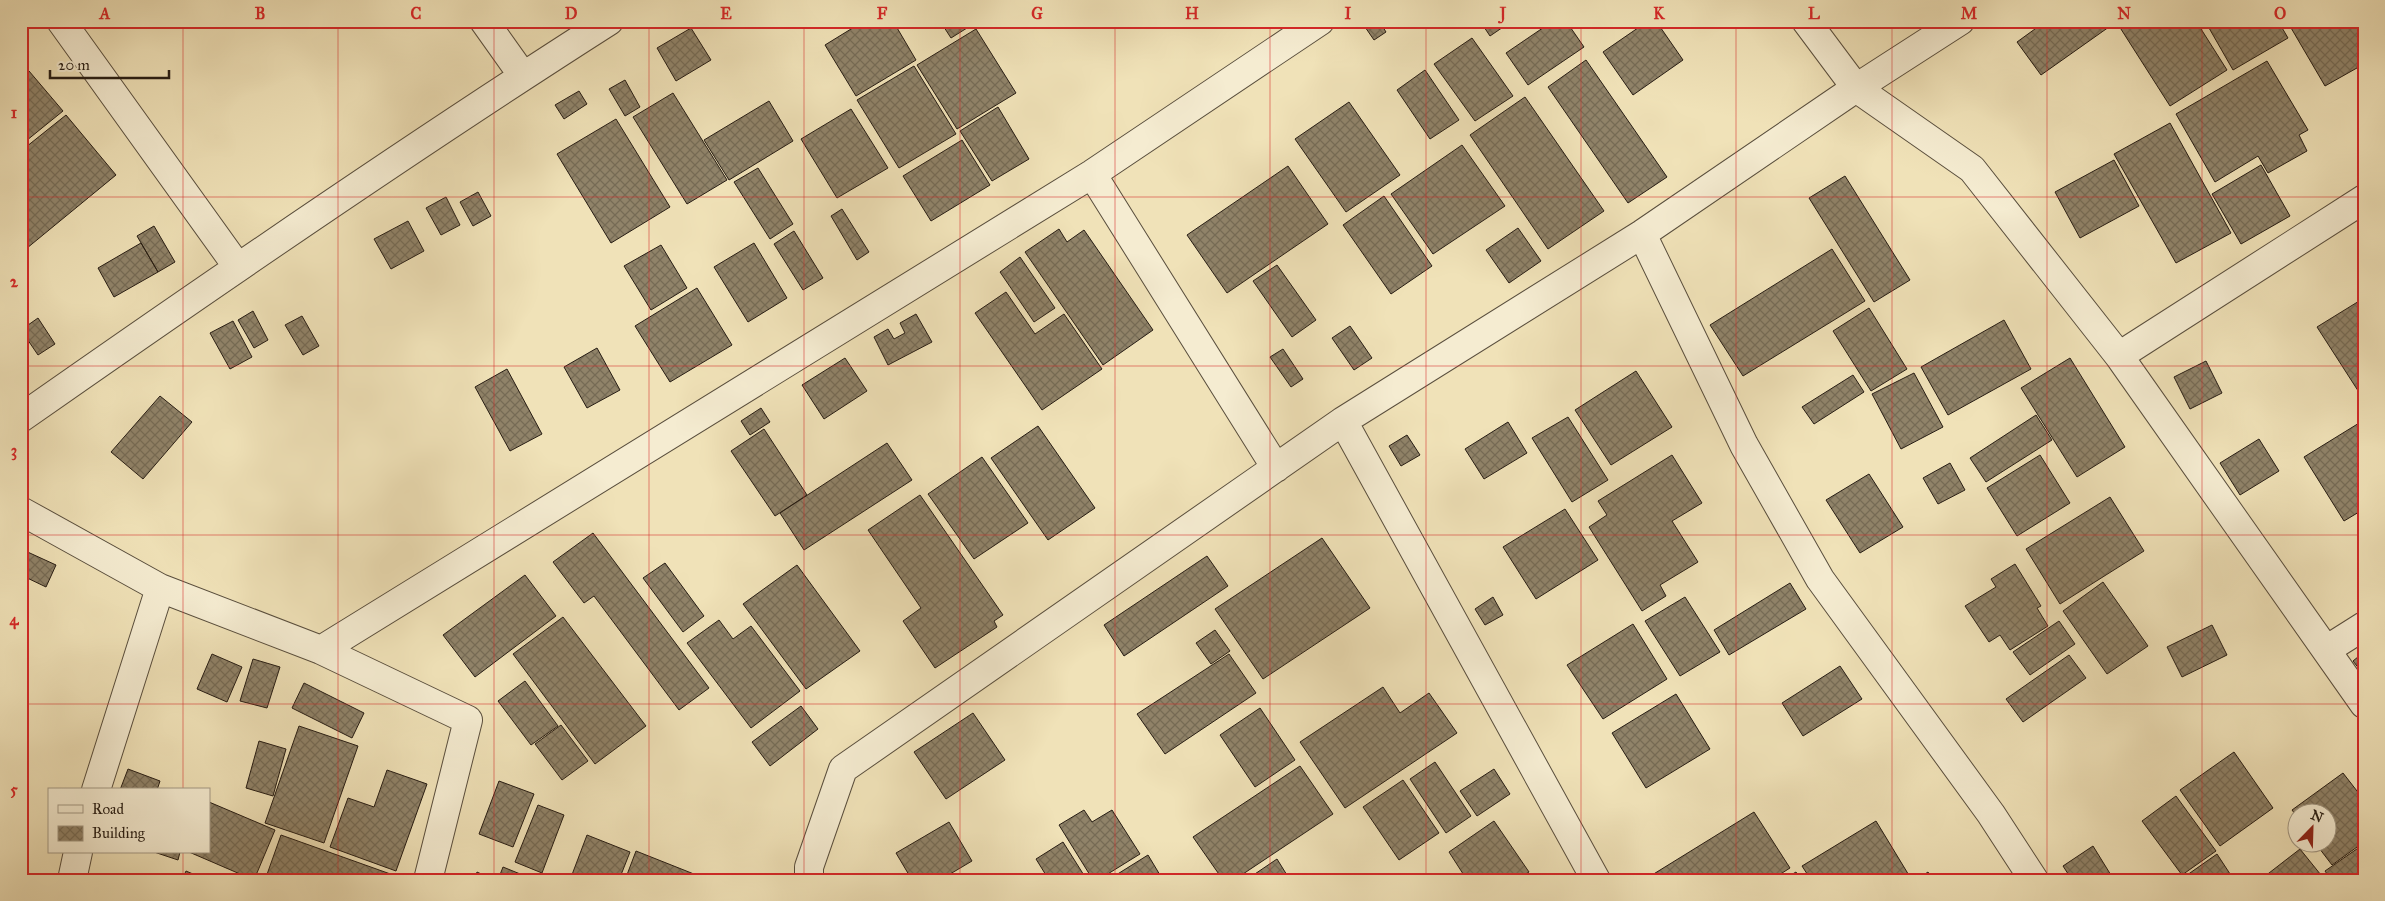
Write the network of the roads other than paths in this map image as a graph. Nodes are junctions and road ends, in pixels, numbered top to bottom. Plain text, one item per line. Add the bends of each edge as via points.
1 (61, 21) edge
2 (484, 21) edge
3 (609, 21) edge
4 (1320, 21) edge
5 (1806, 21) edge
6 (1960, 21) edge
7 (524, 76) junction
8 (1856, 88) junction
9 (1092, 174) junction
10 (2364, 198) edge
11 (1642, 234) junction
12 (238, 266) junction
13 (2118, 356) junction
14 (21, 418) edge
15 (1343, 421) junction
16 (1276, 468) junction
17 (21, 510) edge
18 (160, 588) junction
19 (2364, 626) edge
20 (320, 650) junction
21 (2326, 650) junction
22 (2364, 704) edge
23 (97, 788) edge
24 (78, 854) edge
25 (72, 880) edge
26 (428, 880) edge
27 (809, 880) edge
28 (1596, 880) edge
29 (2034, 880) edge

1 - 12 street
2 - 7 street
3 - 7 street
4 - 9 street
5 - 8 street
6 - 8 street
7 - 12 street
8 - 11 street
8 - 13 street via 1972,169
9 - 16 street
9 - 20 street
10 - 13 street
11 - 15 street
11 - 29 street via 1744,445 1820,579 1992,814
12 - 14 street
13 - 21 street
15 - 16 street
15 - 28 street
16 - 27 street via 843,769 809,867
17 - 18 street
18 - 20 street
18 - 23 street
19 - 21 street
20 - 26 street via 468,720
21 - 22 street
24 - 25 street

